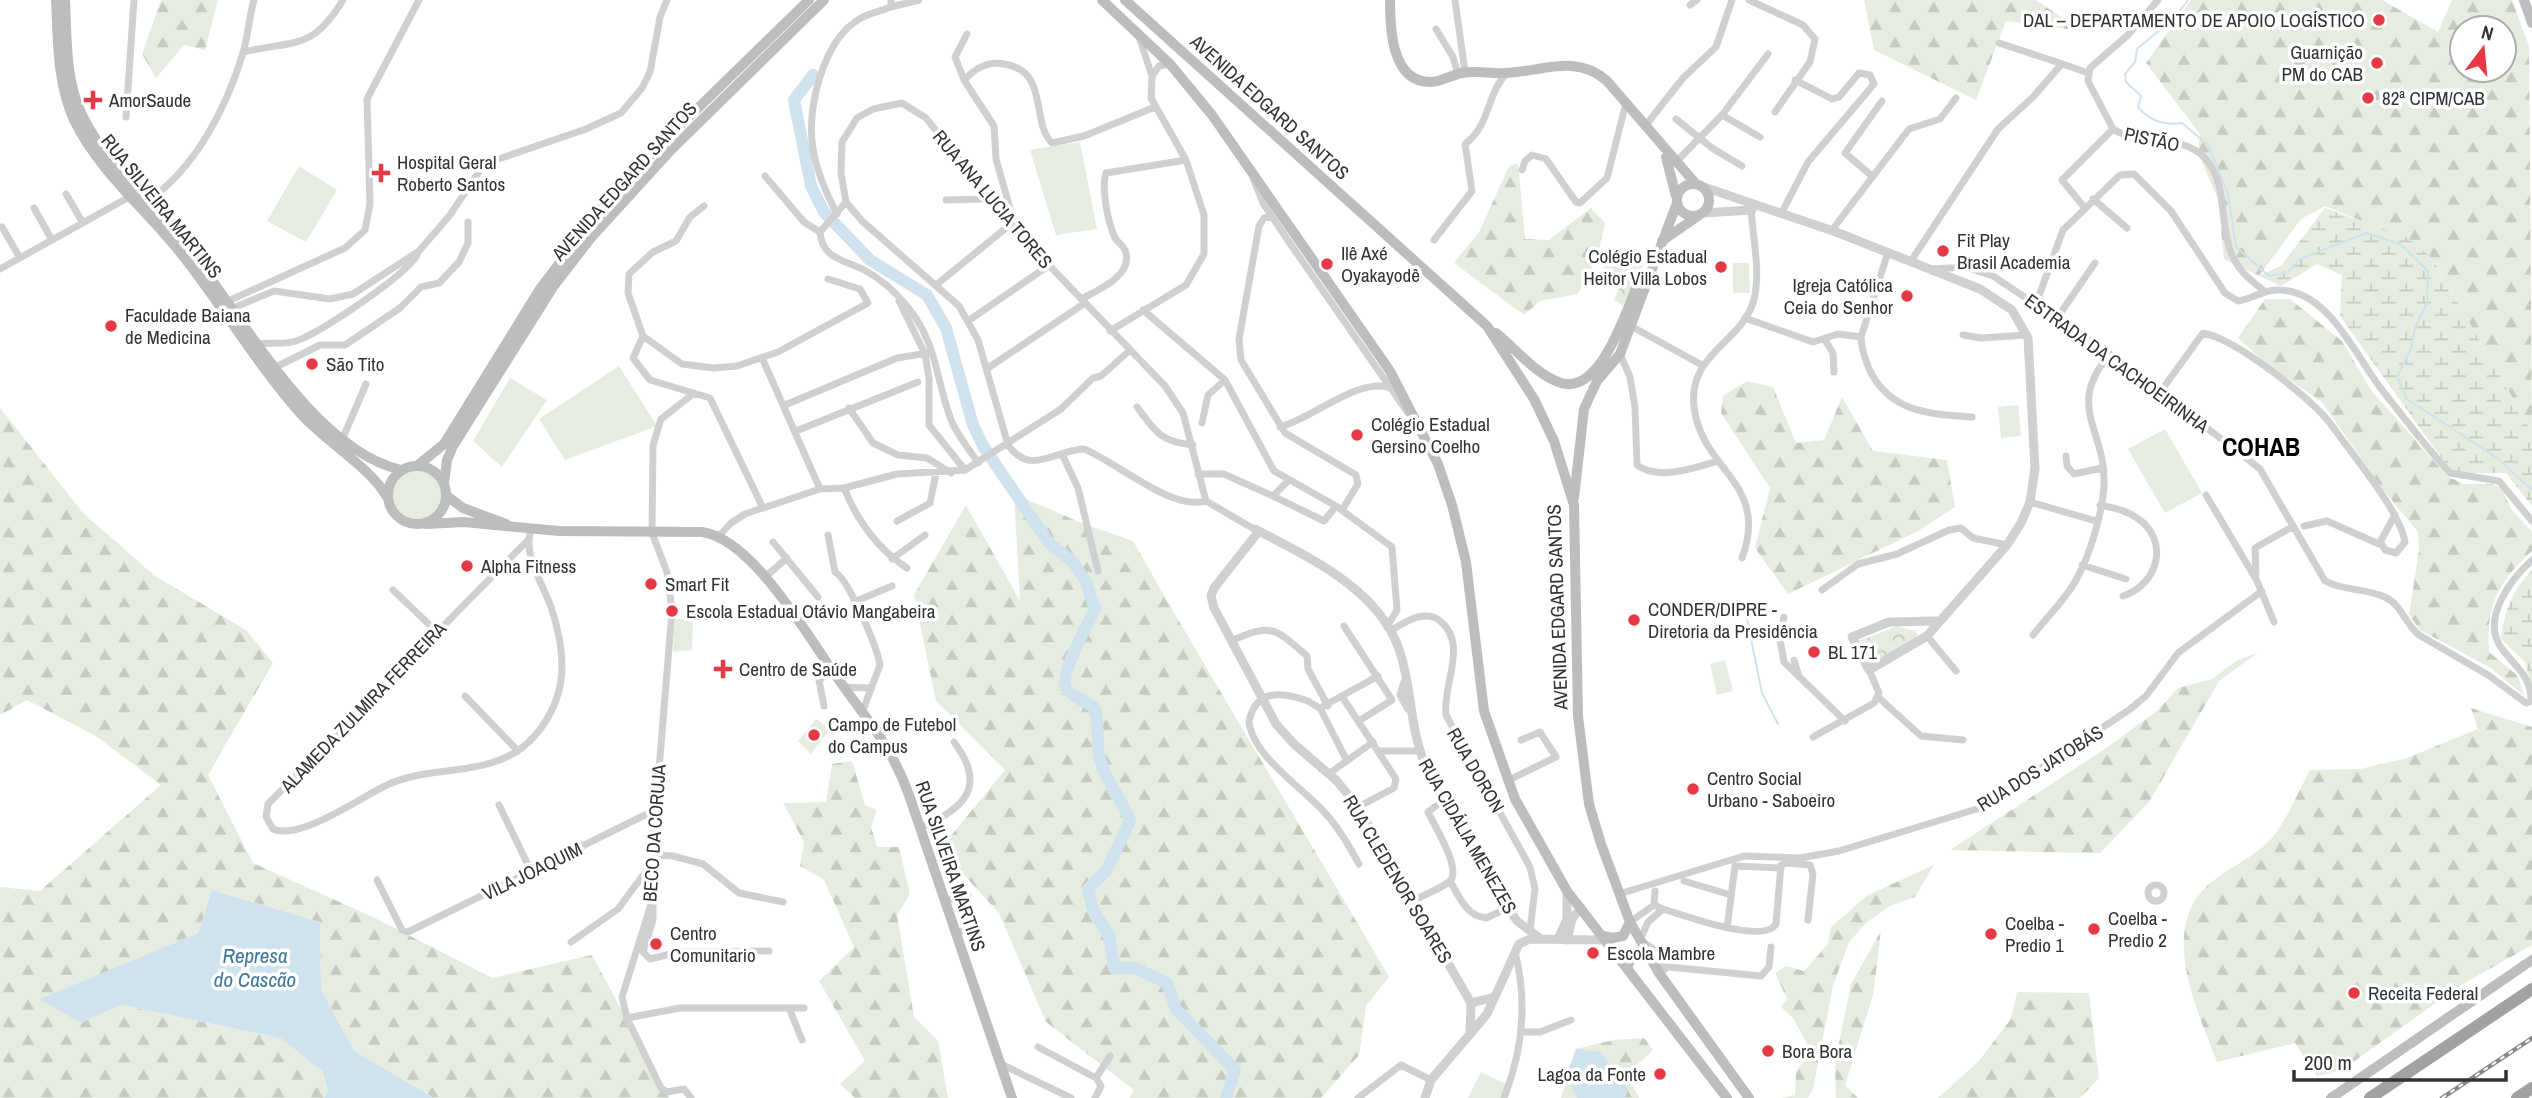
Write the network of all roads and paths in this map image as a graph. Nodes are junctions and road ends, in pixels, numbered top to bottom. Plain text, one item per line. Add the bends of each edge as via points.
1 (56, 0) edge
2 (65, 0) edge
3 (134, 0) edge
4 (254, 0) edge
5 (343, 0) edge
6 (419, 0) edge
7 (667, 0) edge
8 (809, 0) edge
9 (824, 0) edge
10 (919, 0) edge
11 (1102, 0) edge
12 (1125, 0) edge
13 (1390, 0) edge
14 (1455, 0) edge
15 (1732, 0) edge
16 (1749, 0) edge
17 (2158, 0) edge
18 (2524, 0) edge
19 (891, 4) edge
20 (2532, 23) edge
21 (1436, 29) dead end
22 (1136, 30) junction
23 (967, 34) dead end
24 (1999, 43) dead end
25 (243, 52) junction
26 (1768, 54) dead end
27 (2060, 63) junction
28 (1170, 64) junction
29 (1461, 73) junction
30 (2088, 73) junction
31 (1507, 74) junction
32 (1152, 76) junction
33 (964, 80) junction
34 (1795, 80) junction
35 (1956, 98) dead end
36 (1882, 101) dead end
37 (1626, 102) junction
38 (1155, 107) junction
39 (1775, 112) dead end
40 (1722, 114) junction
41 (126, 117) dead end
42 (1676, 119) dead end
43 (1646, 125) junction
44 (2113, 129) junction
45 (1760, 137) dead end
46 (1699, 138) junction
47 (1659, 144) junction
48 (1186, 160) junction
49 (1675, 163) junction
50 (1742, 166) dead end
51 (1522, 170) dead end
52 (1252, 171) junction
53 (765, 176) dead end
54 (1871, 176) junction
55 (1700, 186) junction
56 (66, 194) dead end
57 (131, 196) junction
58 (2093, 199) junction
59 (946, 200) dead end
60 (989, 200) junction
61 (1677, 200) junction
62 (148, 201) junction
63 (846, 202) junction
64 (704, 206) dead end
65 (1751, 207) junction
66 (2084, 207) junction
67 (34, 208) dead end
68 (1776, 213) junction
69 (838, 214) junction
70 (1702, 214) junction
71 (1272, 216) junction
72 (468, 222) dead end
73 (83, 223) junction
74 (1011, 224) junction
75 (2, 227) dead end
76 (2127, 228) dead end
77 (1832, 230) junction
78 (820, 232) junction
79 (1017, 232) junction
80 (52, 240) junction
81 (1434, 240) dead end
82 (1661, 242) junction
83 (419, 251) junction
84 (1888, 252) junction
85 (20, 258) junction
86 (1911, 261) junction
87 (2095, 263) dead end
88 (1048, 266) junction
89 (0, 269) edge
90 (1932, 269) junction
91 (828, 279) dead end
92 (936, 285) junction
93 (2263, 290) junction
94 (894, 292) junction
95 (1083, 301) junction
96 (2036, 304) junction
97 (227, 305) junction
98 (1143, 310) junction
99 (1745, 318) junction
100 (2057, 318) junction
101 (968, 321) junction
102 (1626, 324) junction
103 (1487, 326) junction
104 (1110, 331) junction
105 (1963, 335) dead end
106 (2026, 335) junction
107 (643, 336) junction
108 (1861, 337) junction
109 (1825, 340) junction
110 (258, 344) junction
111 (934, 351) junction
112 (1129, 351) junction
113 (1615, 351) junction
114 (925, 354) junction
115 (2110, 354) junction
116 (762, 360) junction
117 (1702, 365) junction
118 (276, 367) junction
119 (988, 368) junction
120 (1834, 372) dead end
121 (1225, 380) junction
122 (918, 382) dead end
123 (366, 384) dead end
124 (1391, 388) junction
125 (2161, 391) junction
126 (693, 394) junction
127 (785, 405) junction
128 (849, 408) junction
129 (1137, 408) dead end
130 (1972, 417) dead end
131 (1202, 423) dead end
132 (1418, 426) junction
133 (1280, 427) junction
134 (796, 431) junction
135 (342, 440) junction
136 (1008, 445) junction
137 (1193, 445) junction
138 (1062, 454) junction
139 (2066, 456) dead end
140 (1718, 461) junction
141 (978, 463) junction
142 (417, 466) junction
143 (2102, 468) junction
144 (401, 470) junction
145 (965, 470) junction
146 (951, 473) junction
147 (936, 474) junction
148 (1198, 474) junction
149 (1288, 481) junction
150 (444, 484) junction
151 (844, 488) junction
152 (820, 489) junction
153 (2206, 495) dead end
154 (447, 496) junction
155 (1273, 496) junction
156 (387, 497) junction
157 (1206, 501) junction
158 (2030, 502) junction
159 (1574, 505) junction
160 (2100, 505) junction
161 (763, 508) junction
162 (1339, 508) junction
163 (2395, 515) junction
164 (897, 521) dead end
165 (2096, 521) junction
166 (2532, 521) edge
167 (426, 524) junction
168 (509, 526) junction
169 (2304, 526) dead end
170 (2292, 527) junction
171 (1256, 530) junction
172 (652, 533) junction
173 (529, 535) junction
174 (925, 535) dead end
175 (719, 536) junction
176 (828, 536) dead end
177 (774, 542) dead end
178 (2381, 544) junction
179 (2007, 545) junction
180 (787, 558) junction
181 (1742, 558) dead end
182 (892, 559) junction
183 (2532, 561) edge
184 (2082, 565) junction
185 (907, 568) dead end
186 (1098, 571) dead end
187 (764, 578) junction
188 (2126, 579) dead end
189 (2257, 581) junction
190 (892, 586) dead end
191 (393, 590) dead end
192 (1822, 590) dead end
193 (2262, 591) junction
194 (2123, 596) dead end
195 (818, 597) dead end
196 (854, 601) junction
197 (1396, 610) junction
198 (1784, 617) dead end
199 (1937, 621) junction
200 (2274, 622) dead end
201 (1403, 624) junction
202 (1344, 626) dead end
203 (1389, 629) junction
204 (436, 631) junction
205 (2033, 635) dead end
206 (1927, 636) junction
207 (1231, 642) junction
208 (1794, 660) dead end
209 (1869, 670) junction
210 (832, 671) junction
211 (1956, 671) dead end
212 (1378, 676) junction
213 (1799, 677) junction
214 (1405, 679) junction
215 (844, 687) junction
216 (869, 688) junction
217 (1401, 695) junction
218 (466, 696) dead end
219 (1878, 697) junction
220 (1343, 698) junction
221 (1262, 700) junction
222 (1392, 700) junction
223 (824, 706) dead end
224 (1324, 707) junction
225 (1409, 709) junction
226 (863, 710) junction
227 (1359, 720) junction
228 (1845, 721) junction
229 (1812, 737) dead end
230 (1521, 740) dead end
231 (1963, 740) dead end
232 (1373, 742) junction
233 (954, 743) dead end
234 (517, 751) junction
235 (1379, 751) junction
236 (1419, 751) junction
237 (1346, 759) junction
238 (1330, 773) junction
239 (1509, 780) junction
240 (1444, 800) junction
241 (499, 805) dead end
242 (1358, 807) junction
243 (655, 810) junction
244 (920, 828) junction
245 (652, 859) junction
246 (1359, 864) dead end
247 (1781, 868) junction
248 (531, 871) junction
249 (377, 880) dead end
250 (1450, 881) junction
251 (1684, 881) dead end
252 (1567, 891) junction
253 (1655, 891) dead end
254 (1619, 894) junction
255 (968, 895) dead end
256 (1731, 895) junction
257 (653, 898) junction
258 (1419, 898) dead end
259 (944, 901) junction
260 (783, 902) dead end
261 (1654, 905) junction
262 (1508, 908) junction
263 (1581, 908) junction
264 (1663, 909) junction
265 (1808, 920) dead end
266 (1517, 921) junction
267 (1630, 922) junction
268 (974, 927) dead end
269 (1727, 928) junction
270 (1530, 930) junction
271 (955, 933) junction
272 (1604, 938) junction
273 (1541, 939) junction
274 (1567, 940) junction
275 (1640, 940) junction
276 (571, 942) dead end
277 (1771, 947) dead end
278 (1517, 948) junction
279 (1646, 950) junction
280 (769, 951) dead end
281 (1615, 951) junction
282 (2532, 960) edge
283 (1628, 966) junction
284 (1662, 970) junction
285 (2532, 989) edge
286 (1495, 997) junction
287 (1471, 1003) junction
288 (789, 1008) junction
289 (804, 1008) dead end
290 (627, 1018) junction
291 (1571, 1020) dead end
292 (1522, 1032) junction
293 (1470, 1034) junction
294 (802, 1040) dead end
295 (1038, 1047) dead end
296 (1110, 1056) dead end
297 (1000, 1064) junction
298 (1096, 1078) junction
299 (1431, 1080) junction
300 (2532, 1088) edge
301 (1506, 1097) edge
302 (691, 1098) edge
303 (1012, 1098) edge
304 (1071, 1098) edge
305 (1095, 1098) edge
306 (1358, 1098) edge
307 (1426, 1098) edge
308 (1727, 1098) edge
309 (1749, 1098) edge
310 (2331, 1098) edge
311 (2370, 1098) edge
312 (2518, 1098) edge

1 - 57 main road, RUA SILVEIRA MARTINS via 60,70 69,107 86,141
2 - 62 main road, RUA SILVEIRA MARTINS via 69,66 81,113 96,139
3 - 41 street
4 - 25 street
5 - 25 street via 314,37
6 - 97 street via 366,99 370,204 365,230 345,248
7 - 83 street via 650,72 628,107 598,125 484,164
8 - 142 main road, AVENIDA EDGARD SANTOS via 600,209 540,289 444,444
9 - 150 main road, AVENIDA EDGARD SANTOS via 671,150 568,266 453,446
10 - 19 street
11 - 22 main road, AVENIDA EDGARD SANTOS
12 - 103 main road, AVENIDA EDGARD SANTOS
13 - 29 main road via 1392,36 1406,72 1431,82
14 - 29 street
15 - 43 street via 1716,47 1683,78
16 - 34 street via 1811,32 1815,54
17 - 30 street
18 - 20 main road
19 - 69 street via 850,26 822,67 812,145 817,171
21 - 29 street
22 - 28 main road, AVENIDA EDGARD SANTOS
22 - 32 street
23 - 33 street via 955,57
24 - 27 street
25 - 62 street via 194,157 172,183
26 - 40 street
27 - 30 street
27 - 86 street via 1992,137
28 - 32 street via 1159,66
28 - 52 main road, AVENIDA EDGARD SANTOS
29 - 31 main road
30 - 44 street, PISTÃO
31 - 37 main road via 1556,66 1584,67 1602,76
31 - 81 street via 1495,90 1481,130 1465,144 1472,191
32 - 38 street via 1150,94
33 - 38 street via 987,64 1022,70 1033,85 1052,143 1084,136
33 - 79 street via 994,126 998,170
34 - 39 street
34 - 68 street via 1832,99 1859,73 1870,75 1874,83 1808,162
35 - 54 street via 1940,120 1909,129
36 - 54 street via 1845,153
37 - 43 main road
37 - 51 street via 1607,178 1580,203 1546,159 1532,155
38 - 48 street
40 - 45 street
40 - 46 street
42 - 46 street
43 - 47 main road
44 - 66 street via 2062,180
44 - 93 street, PISTÃO via 2131,137 2183,145 2203,156 2225,212 2234,259
46 - 49 street
46 - 50 street
47 - 49 main road
47 - 61 main road
48 - 95 street via 1106,173 1111,224 1125,248 1126,260 1119,276
48 - 98 street via 1206,221 1202,260 1186,285
49 - 55 main road
52 - 71 street, AVENIDA EDGARD SANTOS via 1254,186
52 - 132 main road, AVENIDA EDGARD SANTOS via 1390,371
53 - 78 street via 798,215
54 - 77 street
55 - 61 main road via 1686,185
55 - 65 street
55 - 70 main road via 1709,200
56 - 73 street
57 - 73 street
57 - 97 main road, RUA SILVEIRA MARTINS
58 - 66 street
58 - 76 street
58 - 93 street via 2120,175 2134,174 2171,211 2219,288 2238,301
59 - 60 street
60 - 63 street, RUA ANA LUCIA TORES via 926,118 902,103 873,108 849,127 841,157
60 - 74 street, RUA ANA LUCIA TORES
61 - 70 main road via 1686,215
61 - 82 main road
62 - 97 main road, RUA SILVEIRA MARTINS
63 - 69 street
63 - 92 street
64 - 107 street via 676,241 629,274 628,293
65 - 68 street
65 - 70 street
65 - 99 street via 1755,291
66 - 96 street via 2055,244
67 - 80 street
68 - 77 street
69 - 78 street
70 - 82 main road
71 - 124 street, AVENIDA EDGARD SANTOS
71 - 133 street via 1259,226 1238,346 1241,360
72 - 118 street via 468,243 459,262 439,283 421,287 400,308 345,345 320,345
73 - 80 street
74 - 79 street, RUA ANA LUCIA TORES
74 - 92 street
75 - 85 street
77 - 84 street
78 - 94 street via 830,256 866,271
79 - 88 street, RUA ANA LUCIA TORES
80 - 85 street
82 - 102 main road via 1644,283 1645,292
83 - 97 street via 345,297 322,299 274,291
83 - 110 street via 395,278 312,333 292,342
84 - 86 street
84 - 108 street
85 - 89 street
86 - 90 street
87 - 100 street
88 - 95 street, RUA ANA LUCIA TORES
88 - 101 street
90 - 96 street, ESTRADA DA CACHOEIRINHA via 1979,270
90 - 106 street via 1993,295 2012,310
91 - 116 street via 860,289 868,303
92 - 101 street
93 - 166 street via 2291,292 2312,301 2450,472 2499,481
94 - 111 street via 922,326
94 - 114 street
95 - 104 street, RUA ANA LUCIA TORES
95 - 119 street
96 - 100 street, ESTRADA DA CACHOEIRINHA
97 - 110 main road, RUA SILVEIRA MARTINS
97 - 156 main road, RUA SILVEIRA MARTINS via 300,413 374,478
98 - 104 street
98 - 121 street
99 - 109 street via 1813,342
99 - 117 street
100 - 115 street, ESTRADA DA CACHOEIRINHA
101 - 119 street
102 - 113 main road
102 - 117 street
103 - 113 main road via 1543,373 1564,384 1587,379
103 - 159 main road, AVENIDA EDGARD SANTOS via 1546,424
104 - 112 street, RUA ANA LUCIA TORES
105 - 106 street
106 - 158 street via 2035,461
107 - 116 street via 691,366 713,368
107 - 126 street via 634,362 655,383
108 - 109 street via 1838,334
108 - 130 street via 1873,377 1898,403 1921,413
109 - 120 street via 1833,353
110 - 118 main road, RUA SILVEIRA MARTINS
111 - 114 street
111 - 141 street via 951,421
112 - 136 street via 1101,376 1091,379 1061,410
112 - 137 street, RUA ANA LUCIA TORES via 1175,399
113 - 140 street via 1630,377 1636,407 1637,465 1662,472
113 - 159 main road via 1584,409
114 - 127 street via 884,363
114 - 145 street via 929,425
115 - 125 street, ESTRADA DA CACHOEIRINHA
115 - 143 street via 2094,374 2088,396
116 - 127 street
117 - 140 street via 1694,407 1700,431
118 - 135 main road, RUA SILVEIRA MARTINS
119 - 136 street
121 - 131 street via 1208,395
121 - 149 street via 1268,462
122 - 128 street
123 - 135 street
124 - 132 street, AVENIDA EDGARD SANTOS
124 - 133 street via 1378,384 1360,388 1309,417
125 - 163 street via 2203,333 2247,354 2319,409
125 - 170 street, ESTRADA DA CACHOEIRINHA via 2260,469
126 - 161 street via 706,395 718,409
126 - 172 street via 666,413 657,429
127 - 134 street
128 - 134 street
128 - 146 street via 873,443 898,455 927,458
129 - 137 street via 1163,439
132 - 239 main road, AVENIDA EDGARD SANTOS via 1440,470 1462,540 1480,691
133 - 162 street via 1298,443 1356,475 1358,484
134 - 152 street
135 - 144 main road, RUA SILVEIRA MARTINS via 371,461
136 - 138 street via 1023,461
136 - 141 street
137 - 148 street
138 - 157 street via 1084,449 1172,496 1195,503
138 - 186 street via 1078,488
139 - 143 street via 2074,474
140 - 181 street via 1749,510 1750,531
141 - 145 street
142 - 144 main road
142 - 150 main road via 438,474
143 - 160 street
144 - 156 main road via 393,477
145 - 146 street
146 - 147 street
147 - 151 street via 897,474
147 - 164 street via 930,503
148 - 155 street via 1220,473
148 - 157 street
149 - 155 street
149 - 162 street
150 - 154 main road
151 - 152 street
151 - 182 street via 853,508
152 - 161 street
153 - 189 street
154 - 167 main road via 437,518
154 - 168 main road via 463,508
155 - 162 street via 1324,521
156 - 167 main road via 400,520
157 - 171 street, RUA CIDÁLIA MENEZES
158 - 165 street
158 - 179 street
159 - 254 main road, AVENIDA EDGARD SANTOS via 1576,675 1583,761 1589,803
160 - 165 street
160 - 194 street via 2138,518 2154,541 2153,576
161 - 175 street via 737,518
162 - 197 street via 1392,547
163 - 178 street
163 - 178 street via 2403,534 2401,550 2396,554
165 - 184 street
167 - 168 main road
168 - 173 main road
169 - 178 street via 2327,521
170 - 183 street, ESTRADA DA CACHOEIRINHA via 2325,581 2386,597 2419,635 2488,675 2526,704 2531,701 2531,688 2524,672 2501,647 2494,620 2502,597
170 - 189 street via 2255,548
171 - 203 street, RUA CIDÁLIA MENEZES via 1351,586
171 - 207 street, RUA CLEDENOR SOARES via 1211,596
172 - 173 main road
172 - 175 main road
172 - 243 street, BECO DA CORUJA via 672,599
173 - 204 street, ALAMEDA ZULMIRA FERREIRA
173 - 234 street, ALAMEDA ZULMIRA FERREIRA via 531,557 556,625 561,674 552,709 536,734
174 - 182 street
175 - 187 main road, RUA SILVEIRA MARTINS
176 - 196 street via 833,566
177 - 180 street
179 - 192 street via 1973,538 1961,528 1949,530 1897,554 1849,568
179 - 199 street
180 - 187 street
180 - 195 street
182 - 185 street
184 - 188 street
184 - 205 street via 2071,587
187 - 210 main road, RUA SILVEIRA MARTINS via 796,615
189 - 193 street
190 - 196 street
191 - 204 street
193 - 200 street
193 - 254 street, RUA DOS JATOBÁS via 2178,653 2139,702 1980,808 1839,851 1800,858 1744,856
196 - 216 street via 880,665
197 - 201 street
197 - 203 street
198 - 213 street via 1780,640 1784,662
199 - 206 street
199 - 209 street via 1889,622 1852,637
201 - 203 street, RUA DORON
201 - 270 street, RUA DORON via 1428,615 1450,631 1454,653 1446,715 1530,867 1535,889
202 - 212 street
203 - 214 street, RUA CIDÁLIA MENEZES via 1400,651
204 - 234 street, ALAMEDA ZULMIRA FERREIRA via 268,804 269,825 276,831 293,830 387,784 497,760
206 - 209 street
206 - 211 street
207 - 221 street, RUA CLEDENOR SOARES
207 - 224 street via 1259,628 1272,630 1307,656
208 - 213 street
209 - 219 street
210 - 215 main road, RUA SILVEIRA MARTINS
210 - 223 street via 819,680
212 - 220 street
212 - 222 street
213 - 228 street
214 - 217 street, RUA CIDÁLIA MENEZES
214 - 225 street, RUA CIDÁLIA MENEZES
215 - 216 street
215 - 226 main road, RUA SILVEIRA MARTINS
216 - 226 street
217 - 222 street
217 - 225 street, RUA CIDÁLIA MENEZES
218 - 234 street
219 - 228 street
219 - 231 street via 1921,736
220 - 224 street
220 - 227 street
221 - 224 street via 1283,693
221 - 238 street, RUA CLEDENOR SOARES via 1284,734
221 - 246 street, RUA CLEDENOR SOARES via 1251,713 1252,735 1277,767 1328,816
222 - 227 street
224 - 237 street
225 - 236 street, RUA CIDÁLIA MENEZES
226 - 244 main road, RUA SILVEIRA MARTINS via 890,748
227 - 232 street
228 - 229 street
230 - 239 street via 1540,732 1556,757
232 - 235 street
232 - 237 street
233 - 244 street via 968,762 968,794 953,811
235 - 236 street
235 - 242 street via 1396,785
236 - 240 street, RUA CIDÁLIA MENEZES
237 - 238 street
238 - 242 street, RUA CLEDENOR SOARES
239 - 252 main road, AVENIDA EDGARD SANTOS via 1526,821
240 - 250 street via 1428,812 1449,856
240 - 262 street, RUA CIDÁLIA MENEZES
241 - 248 street
242 - 287 street, RUA CLEDENOR SOARES
243 - 245 street, BECO DA CORUJA
243 - 248 street, VILA JOAQUIM
244 - 259 main road, RUA SILVEIRA MARTINS
245 - 257 street, BECO DA CORUJA
245 - 260 street via 673,856 703,864 739,893
245 - 276 street via 618,909
247 - 256 street via 1735,866
247 - 265 street via 1788,863 1811,867
247 - 269 street via 1775,927 1756,932
248 - 249 street, VILA JOAQUIM via 409,932 402,930
250 - 258 street
250 - 262 street via 1474,915 1486,918
251 - 256 street
252 - 263 main road, AVENIDA EDGARD SANTOS
252 - 274 street
253 - 261 street
254 - 267 main road, AVENIDA EDGARD SANTOS
255 - 259 street
256 - 269 street
257 - 280 street via 653,920 643,951 646,957
257 - 290 street, BECO DA CORUJA via 625,983 622,997
259 - 271 main road, RUA SILVEIRA MARTINS
261 - 264 street
261 - 267 street
262 - 266 street, RUA CIDÁLIA MENEZES
263 - 272 main road, AVENIDA EDGARD SANTOS
263 - 274 street via 1572,919
264 - 269 street
264 - 275 street via 1648,922
266 - 270 street, RUA CIDÁLIA MENEZES
266 - 278 street, RUA CIDÁLIA MENEZES
267 - 272 main road via 1623,936
267 - 275 main road, AVENIDA EDGARD SANTOS
268 - 271 street
270 - 273 street, RUA CIDÁLIA MENEZES
271 - 297 main road, RUA SILVEIRA MARTINS
272 - 274 street
272 - 275 main road
272 - 281 main road, AVENIDA EDGARD SANTOS
273 - 274 street
273 - 278 street via 1530,939
274 - 281 street
275 - 279 main road, AVENIDA EDGARD SANTOS
275 - 284 street via 1653,949
277 - 284 street via 1768,971 1756,977
278 - 286 street
278 - 292 street
279 - 283 main road via 1632,953
279 - 284 main road, AVENIDA EDGARD SANTOS
281 - 283 main road, AVENIDA EDGARD SANTOS
282 - 310 main road
283 - 308 main road, AVENIDA EDGARD SANTOS
284 - 309 main road, AVENIDA EDGARD SANTOS
285 - 311 highway
286 - 287 street
286 - 293 street
287 - 293 street
288 - 289 street
288 - 290 street via 680,1008
288 - 294 street
290 - 302 street, BECO DA CORUJA via 663,1091 684,1088
291 - 292 street via 1540,1032
292 - 301 street
293 - 299 street
295 - 298 street
296 - 298 street
297 - 303 main road, RUA SILVEIRA MARTINS
297 - 304 street
298 - 305 street via 1101,1086
299 - 306 street via 1401,1065
299 - 307 street
300 - 312 highway

